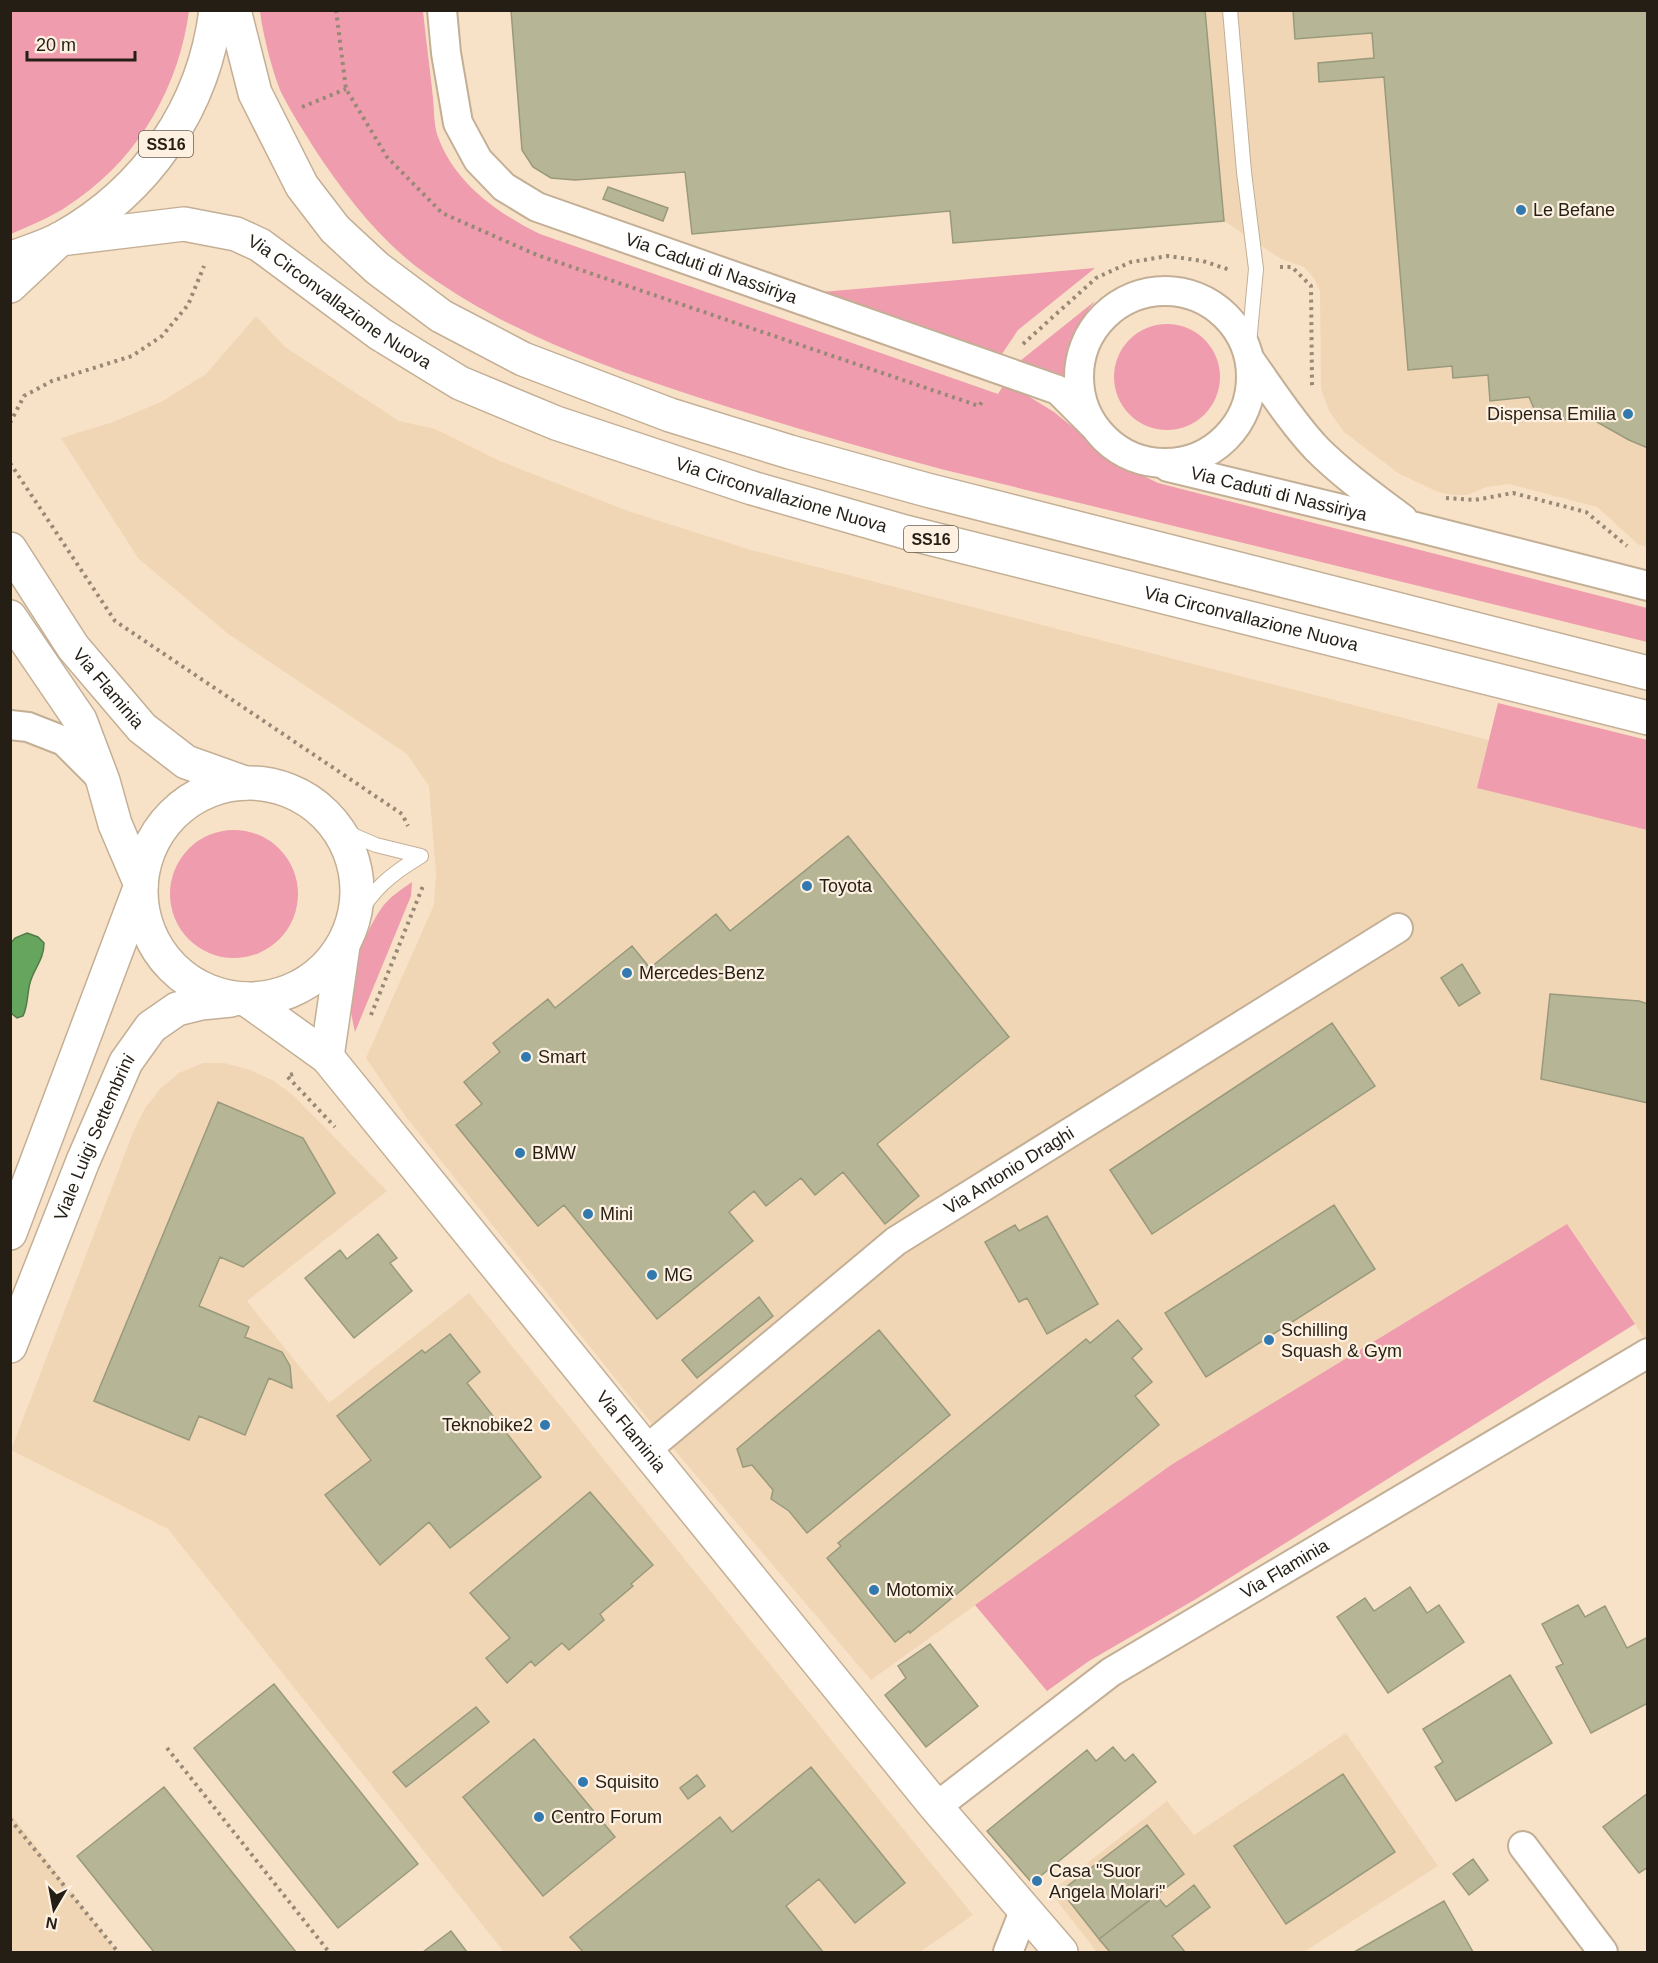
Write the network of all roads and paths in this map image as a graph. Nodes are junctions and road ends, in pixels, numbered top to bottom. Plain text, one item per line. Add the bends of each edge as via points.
1 (216, 10) edge
2 (234, 10) edge
3 (442, 10) edge
4 (1230, 10) edge
5 (346, 89) dead end
6 (296, 109) dead end
7 (60, 239) junction
8 (10, 259) edge
9 (204, 266) dead end
10 (1276, 267) dead end
11 (1229, 270) dead end
12 (10, 286) edge
13 (1020, 348) dead end
14 (1249, 357) junction
15 (1315, 394) dead end
16 (10, 423) edge
17 (1093, 424) junction
18 (1146, 461) junction
19 (10, 464) edge
20 (1437, 497) dead end
21 (1412, 526) junction
22 (1629, 548) dead end
23 (10, 549) edge
24 (1647, 586) edge
25 (10, 617) edge
26 (1647, 673) edge
27 (1647, 718) edge
28 (10, 725) edge
29 (103, 781) junction
30 (245, 783) junction
31 (328, 817) junction
32 (412, 834) dead end
33 (427, 876) dead end
34 (141, 885) junction
35 (1398, 928) dead end
36 (348, 933) junction
37 (246, 999) junction
38 (369, 1019) dead end
39 (327, 1057) junction
40 (10, 1233) edge
41 (10, 1346) edge
42 (1647, 1353) edge
43 (646, 1450) junction
44 (167, 1748) dead end
45 (936, 1807) junction
46 (10, 1819) edge
47 (1523, 1846) dead end
48 (1025, 1909) junction
49 (118, 1953) edge
50 (329, 1953) edge
51 (1008, 1953) edge
52 (1061, 1953) edge
53 (1603, 1953) edge

1 - 7 main road, Via Circonvallazione Nuova / SS16 via 212,39 196,89 172,136 140,178 101,214
2 - 26 main road via 255,93 302,186 335,229 377,268 441,316 523,359 670,415 790,452
3 - 17 street, Via Caduti di Nassiriya via 458,123 478,160 504,187 537,207 1058,390
4 - 14 lane via 1256,269
5 - 6 path
7 - 8 main road, Via Circonvallazione Nuova / SS16
7 - 12 main road
7 - 27 main road, Via Circonvallazione Nuova / SS16 via 184,224 236,234 260,245 380,334 460,383 556,423 752,488 905,532
9 - 16 path via 188,305 162,336 132,356 52,381 24,396
10 - 15 path via 1292,267 1311,286
11 - 13 path via 1168,256 1131,262 1096,278
14 - 17 street, Via Caduti di Nassiriya via 1229,320 1204,300 1161,291 1125,300 1099,320 1082,354 1080,392
14 - 18 street, Via Caduti di Nassiriya via 1248,402 1227,438 1190,460
14 - 21 street, Via Caduti di Nassiriya via 1317,448
17 - 18 street, Via Caduti di Nassiriya via 1117,449
18 - 21 street, Via Caduti di Nassiriya
19 - 32 path via 115,621 402,814
20 - 22 path via 1475,501 1513,493 1586,512
21 - 24 street, Via Caduti di Nassiriya
23 - 30 main road, Via Flaminia via 73,647 142,728 186,762
25 - 29 main road, Via Flaminia via 80,720
28 - 29 street via 28,727 64,741
29 - 34 main road, Via Flaminia via 115,824
30 - 31 main road, Via Flaminia via 290,790
30 - 34 main road, Via Flaminia via 198,795 176,811 159,830 147,853
31 - 36 main road, Via Flaminia via 344,839 354,864 358,892
31 - 36 lane via 376,845 421,856 395,872 370,895
33 - 38 path
34 - 37 main road, Via Flaminia via 143,916 157,948 180,975 211,993
34 - 40 main road
35 - 43 street, Via Antonio Draghi via 896,1241
36 - 37 main road, Via Flaminia via 325,969 308,982 267,998
36 - 39 main road, Via Flaminia
37 - 39 main road, Via Flaminia
37 - 41 main road, Viale Luigi Settembrini via 201,1002 177,1009 151,1027 126,1062
39 - 43 main road, Via Flaminia
42 - 45 street, Via Flaminia via 1111,1672
43 - 45 main road, Via Flaminia
44 - 50 path
45 - 48 main road, Via Flaminia
46 - 49 path
47 - 53 street
48 - 51 street
48 - 52 main road, Via Flaminia

